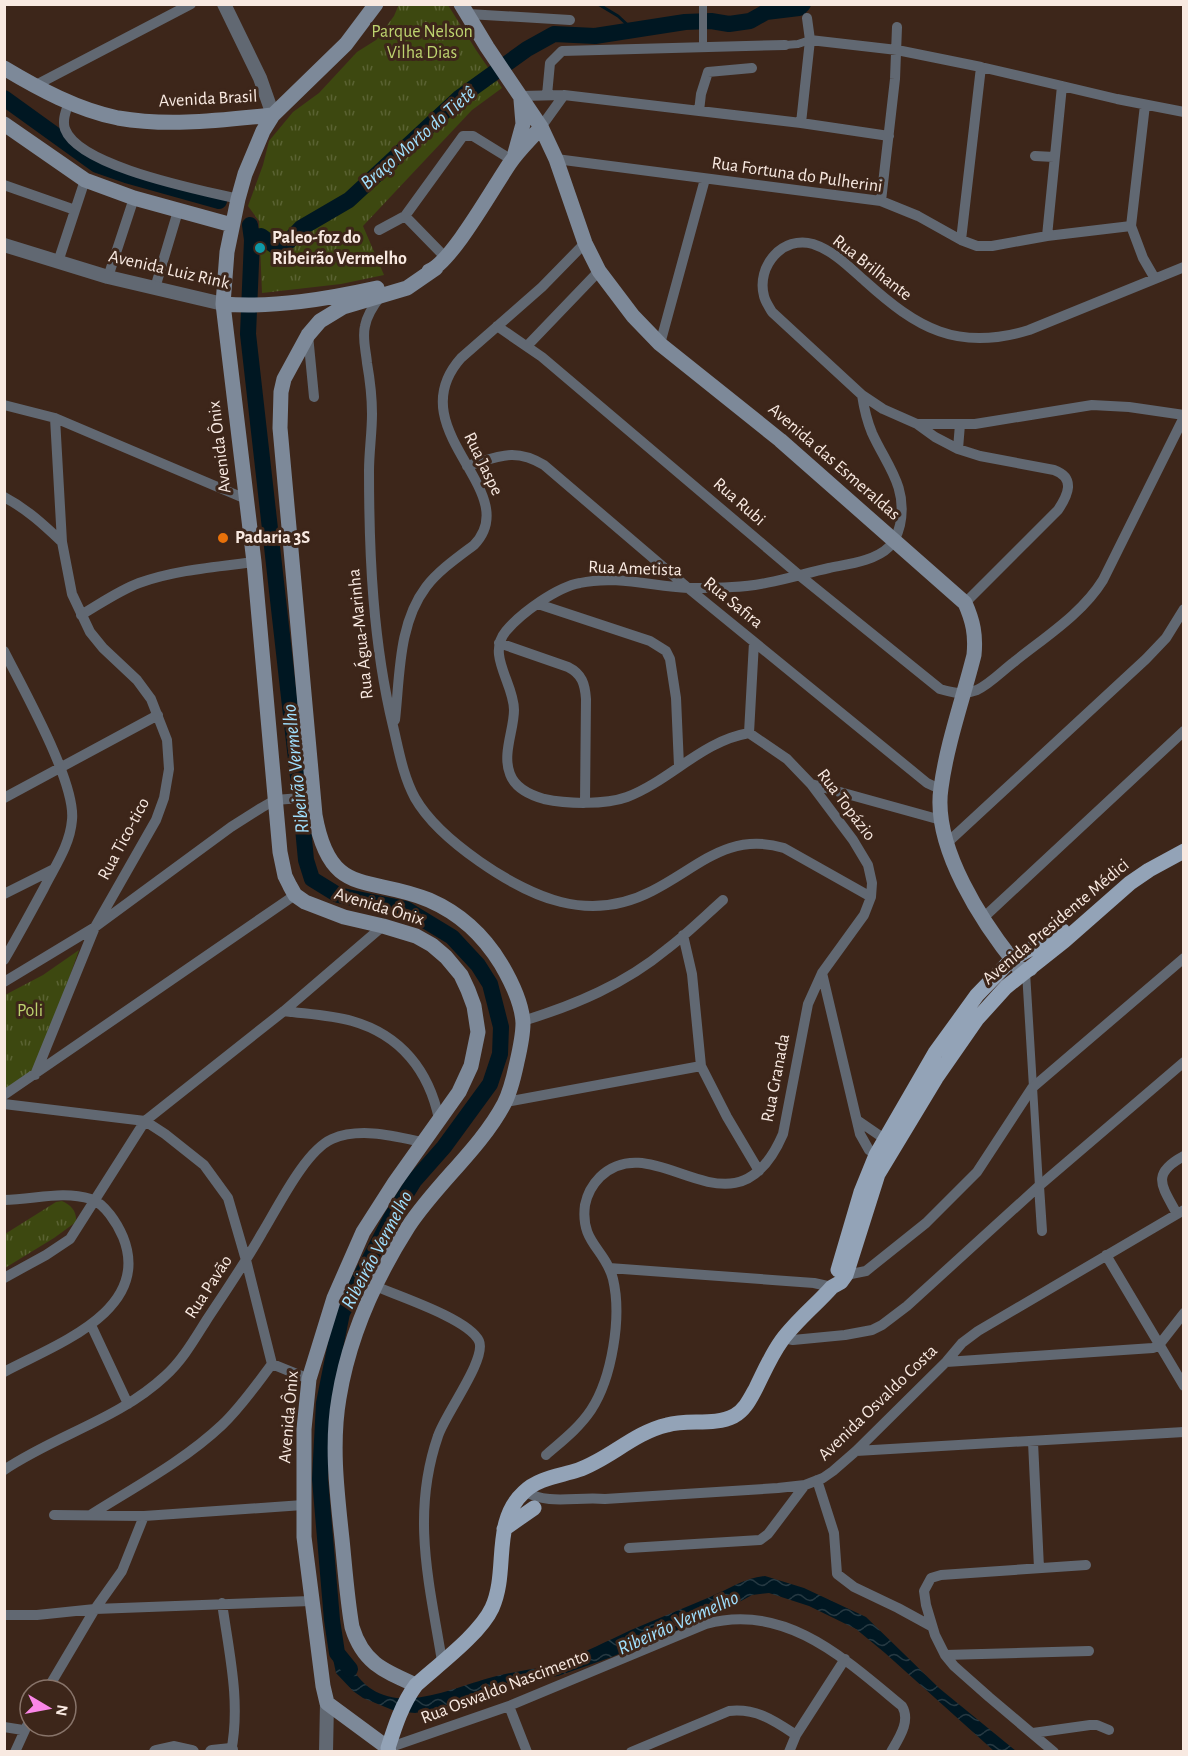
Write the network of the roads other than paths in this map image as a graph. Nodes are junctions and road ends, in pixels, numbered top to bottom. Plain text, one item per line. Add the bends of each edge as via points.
1 (191, 4) edge
2 (224, 4) edge
3 (376, 4) edge
4 (703, 4) edge
5 (465, 8) edge
6 (807, 18) dead end
7 (570, 20) dead end
8 (897, 27) dead end
9 (810, 40) junction
10 (785, 45) joint
11 (703, 47) junction
12 (897, 50) junction
13 (981, 67) junction
14 (4, 68) edge
15 (752, 68) dead end
16 (36, 85) junction
17 (1062, 86) junction
18 (520, 95) junction
19 (564, 95) junction
20 (547, 96) junction
21 (69, 102) junction
22 (1145, 105) junction
23 (699, 111) junction
24 (1184, 112) edge
25 (273, 115) junction
26 (801, 123) junction
27 (4, 124) edge
28 (541, 127) junction
29 (889, 136) junction
30 (523, 148) junction
31 (1035, 156) dead end
32 (1054, 157) junction
33 (556, 159) junction
34 (512, 160) junction
35 (705, 179) junction
36 (85, 180) junction
37 (4, 185) edge
38 (134, 198) junction
39 (238, 199) junction
40 (881, 201) junction
41 (75, 210) junction
42 (178, 211) junction
43 (405, 216) junction
44 (232, 225) junction
45 (1131, 226) junction
46 (379, 230) dead end
47 (1047, 236) junction
48 (961, 240) junction
49 (585, 243) junction
50 (4, 245) edge
51 (58, 262) junction
52 (440, 263) junction
53 (1184, 267) edge
54 (599, 271) junction
55 (108, 277) junction
56 (1154, 277) junction
57 (155, 288) junction
58 (380, 297) junction
59 (223, 304) junction
60 (497, 326) junction
61 (308, 335) junction
62 (660, 344) junction
63 (527, 346) junction
64 (862, 395) junction
65 (314, 397) dead end
66 (4, 405) edge
67 (1184, 416) edge
68 (55, 418) junction
69 (917, 424) junction
70 (960, 424) junction
71 (958, 449) junction
72 (467, 466) junction
73 (4, 497) edge
74 (246, 499) junction
75 (895, 541) junction
76 (62, 542) junction
77 (254, 562) junction
78 (799, 575) junction
79 (688, 588) junction
80 (965, 603) junction
81 (538, 604) junction
82 (1184, 609) edge
83 (81, 615) junction
84 (754, 642) junction
85 (499, 643) junction
86 (4, 651) edge
87 (964, 694) junction
88 (158, 715) junction
89 (394, 729) junction
90 (1184, 731) edge
91 (749, 733) junction
92 (679, 766) junction
93 (61, 768) junction
94 (811, 784) junction
95 (940, 789) junction
96 (311, 797) junction
97 (4, 798) edge
98 (278, 800) junction
99 (585, 802) junction
100 (941, 820) junction
101 (947, 843) junction
102 (1184, 844) edge
103 (1184, 851) edge
104 (54, 869) junction
105 (4, 894) edge
106 (295, 895) junction
107 (871, 897) junction
108 (723, 900) dead end
109 (982, 919) junction
110 (383, 926) junction
111 (95, 927) junction
112 (683, 935) junction
113 (1184, 958) edge
114 (1012, 959) junction
115 (4, 960) edge
116 (1028, 970) junction
117 (822, 973) junction
118 (4, 982) edge
119 (284, 1011) junction
120 (977, 1019) junction
121 (523, 1021) junction
122 (1184, 1062) edge
123 (701, 1066) junction
124 (35, 1075) junction
125 (1032, 1088) junction
126 (4, 1095) edge
127 (506, 1102) junction
128 (4, 1104) edge
129 (440, 1119) junction
130 (857, 1120) junction
131 (145, 1121) junction
132 (422, 1142) junction
133 (889, 1142) junction
134 (1184, 1156) edge
135 (880, 1157) junction
136 (759, 1172) junction
137 (1039, 1186) junction
138 (4, 1200) edge
139 (93, 1200) junction
140 (1180, 1212) edge
141 (1042, 1231) dead end
142 (1106, 1256) junction
143 (246, 1260) junction
144 (609, 1268) junction
145 (846, 1275) junction
146 (4, 1278) edge
147 (375, 1286) junction
148 (832, 1287) junction
149 (1184, 1313) edge
150 (91, 1325) junction
151 (783, 1338) junction
152 (1159, 1345) junction
153 (946, 1362) junction
154 (272, 1364) junction
155 (4, 1372) edge
156 (309, 1379) junction
157 (1184, 1386) edge
158 (128, 1404) junction
159 (1184, 1432) edge
160 (1033, 1442) junction
161 (856, 1452) junction
162 (546, 1455) dead end
163 (4, 1470) edge
164 (817, 1480) junction
165 (805, 1485) junction
166 (525, 1491) junction
167 (555, 1500) junction
168 (303, 1505) junction
169 (513, 1506) junction
170 (534, 1508) junction
171 (54, 1515) dead end
172 (92, 1515) junction
173 (144, 1516) junction
174 (504, 1529) junction
175 (629, 1548) dead end
176 (1086, 1565) dead end
177 (1039, 1568) junction
178 (311, 1600) junction
179 (222, 1603) junction
180 (95, 1609) junction
181 (4, 1615) edge
182 (932, 1626) junction
183 (1089, 1651) dead end
184 (945, 1655) junction
185 (845, 1659) junction
186 (442, 1661) junction
187 (54, 1678) edge
188 (412, 1690) junction
189 (327, 1702) junction
190 (509, 1706) junction
191 (1110, 1730) dead end
192 (1033, 1733) junction
193 (796, 1735) junction
194 (897, 1749) edge
195 (386, 1750) edge
196 (231, 1751) edge
197 (156, 1752) edge
198 (192, 1752) edge
199 (212, 1752) edge
200 (326, 1752) edge
201 (527, 1752) edge
202 (631, 1752) edge
203 (789, 1752) edge
204 (1054, 1752) edge

1 - 16 street
2 - 25 street via 260,78
3 - 25 main road, Avenida Brasil via 340,51
4 - 11 street
5 - 7 street
5 - 18 main road, Avenida das Esmeraldas
6 - 9 street
8 - 12 street
9 - 10 street
9 - 12 street
9 - 26 street
10 - 11 street
11 - 20 street via 562,51 550,63
12 - 13 street
12 - 29 street
13 - 17 street
13 - 48 street
14 - 16 main road, Avenida Brasil
15 - 23 street via 708,72
16 - 21 main road, Avenida Brasil
17 - 22 street
17 - 32 street
18 - 20 street
18 - 28 main road, Avenida das Esmeraldas
18 - 34 main road via 523,124
19 - 20 street
19 - 23 street
19 - 28 street
21 - 25 main road, Avenida Brasil via 107,115 143,121 205,122
21 - 39 street via 64,126 81,148 141,175
22 - 24 street
22 - 45 street
23 - 26 street
25 - 39 main road, Avenida Ônix via 253,153
26 - 29 street
27 - 36 main road
28 - 30 main road
28 - 33 main road, Avenida das Esmeraldas
29 - 40 street
30 - 33 main road via 537,149
30 - 34 main road
31 - 32 street
32 - 47 street
33 - 35 street, Rua Fortuna do Pulherini
33 - 49 main road, Avenida das Esmeraldas
34 - 43 street via 476,137 463,136
34 - 52 main road
35 - 40 street, Rua Fortuna do Pulherini
35 - 62 street
36 - 38 main road
36 - 41 street
37 - 41 street
38 - 42 main road
38 - 55 street
39 - 44 main road, Avenida Ônix
40 - 48 street, Rua Fortuna do Pulherini
41 - 51 street
42 - 44 main road
42 - 57 street
43 - 46 street
43 - 52 street
44 - 59 main road, Avenida Ônix
45 - 47 street, Rua Fortuna do Pulherini
45 - 56 street
47 - 48 street, Rua Fortuna do Pulherini via 985,246
49 - 54 main road, Avenida das Esmeraldas
49 - 60 street, Rua Jaspe
50 - 51 street, Avenida Luiz Rink
51 - 55 street, Avenida Luiz Rink
52 - 58 main road via 407,288
52 - 59 main road, Avenida Luiz Rink via 385,286 334,297
53 - 56 street, Rua Brilhante
54 - 62 main road, Avenida das Esmeraldas
54 - 63 street
55 - 57 street, Avenida Luiz Rink
56 - 64 street, Rua Brilhante via 1018,333 965,338 908,317 829,251 806,243 785,245 777,250 766,270 763,289 767,303 781,321
57 - 59 street, Avenida Luiz Rink
58 - 61 main road, Avenida Ônix via 334,311
58 - 89 street, Rua Água-Marinha via 364,333 372,411 369,471 376,620
59 - 74 main road, Avenida Ônix
60 - 63 street, Rua Rubi
60 - 72 street, Rua Jaspe via 455,364 443,392 444,419
61 - 65 street
61 - 96 main road, Avenida Ônix via 284,379 280,428
62 - 75 main road, Avenida das Esmeraldas via 780,440
63 - 78 street, Rua Rubi
64 - 69 street, Rua Brilhante
64 - 75 street via 872,432 902,497
66 - 68 street
67 - 70 street via 1092,405
67 - 87 street via 1091,598 985,686
68 - 74 street
68 - 76 street, Rua Tico-tico
69 - 70 street
69 - 71 street
70 - 71 street
71 - 80 street via 1054,470 1064,475 1068,486 1064,501 1051,517
72 - 79 street, Rua Safira via 509,454 532,458
72 - 89 street, Rua Jaspe via 487,506 487,523 481,538 427,585 410,616
73 - 76 street via 19,504
74 - 77 main road, Avenida Ônix
75 - 78 street, Rua Ametista via 868,558
75 - 80 main road, Avenida das Esmeraldas
76 - 83 street, Rua Tico-tico via 72,594
77 - 83 street via 195,569 138,584
77 - 98 main road, Avenida Ônix
78 - 79 street, Rua Ametista via 756,585
78 - 87 street, Rua Rubi via 940,689
79 - 81 street, Rua Ametista via 589,582 570,586
79 - 84 street, Rua Safira
80 - 87 main road via 975,643
81 - 85 street, Rua Ametista via 513,624
81 - 92 street via 650,641 666,651 673,668
82 - 101 street via 1166,638 1146,659
83 - 88 street, Rua Tico-tico via 103,648 144,689
84 - 91 street
84 - 95 street, Rua Safira via 927,783
85 - 99 street via 568,667 584,683
85 - 99 street via 498,656 513,700 508,759 514,782 536,796 560,802
86 - 93 street
87 - 95 main road
88 - 93 street
88 - 111 street, Rua Tico-tico via 169,754 164,798 156,820
89 - 107 street, Rua Água-Marinha via 409,786 438,827 494,870 548,898 587,906 615,905 652,892 720,850 747,843 784,848
90 - 109 street
91 - 92 street via 718,742
91 - 94 street, Rua Topázio via 787,759
92 - 99 street via 630,796
93 - 97 street
93 - 104 street via 72,800 72,822
94 - 100 street
94 - 107 street, Rua Topázio via 864,857 871,873
95 - 100 main road
96 - 98 street
96 - 121 main road, Avenida Ônix via 325,852 336,866 352,879 420,897 462,919 485,942 506,972
98 - 106 main road, Avenida Ônix via 282,865
98 - 111 street via 231,828
100 - 101 main road
101 - 109 main road
102 - 114 main road, Avenida Presidente Médici via 1146,866 1074,924
103 - 116 main road, Avenida Presidente Médici via 1130,883
104 - 105 street
104 - 115 street
106 - 110 main road, Avenida Ônix via 324,911
106 - 124 street
107 - 117 street, Rua Topázio via 859,924
108 - 112 street
109 - 114 main road
110 - 119 street
110 - 129 main road, Avenida Ônix via 416,936 446,957 461,975 474,1006 477,1032 471,1066
111 - 118 street
111 - 124 street, Rua Tico-tico
112 - 121 street via 615,984
112 - 123 street via 692,974
113 - 125 street
114 - 116 main road
114 - 120 main road via 1001,978 982,997
114 - 133 main road, Avenida Presidente Médici via 977,995 935,1053
116 - 120 main road, Avenida Presidente Médici
116 - 125 street
117 - 130 street
117 - 136 street, Rua Granada via 805,1015 783,1134
119 - 129 street via 352,1022 390,1039 418,1066 434,1096
119 - 131 street
120 - 133 main road, Avenida Presidente Médici
121 - 127 main road, Avenida Ônix
122 - 137 street
123 - 127 street
123 - 136 street
124 - 126 street
125 - 137 street
125 - 145 street via 966,1185 866,1271
127 - 147 main road, Avenida Ônix via 410,1224
128 - 131 street
129 - 132 main road, Avenida Ônix
130 - 133 street
130 - 135 street via 864,1143
131 - 139 street
131 - 143 street via 204,1165 215,1179 228,1198
132 - 143 street, Rua Pavão via 356,1134 327,1142 306,1161
132 - 156 main road, Avenida Ônix via 363,1232 334,1298
133 - 135 main road, Avenida Presidente Médici
134 - 140 street via 1168,1165 1162,1182 1164,1192
135 - 145 main road, Avenida Presidente Médici
135 - 148 main road, Avenida Presidente Médici via 857,1201
136 - 144 street via 741,1182 719,1184 640,1163 626,1163 609,1170 592,1186 584,1213 587,1234
137 - 141 street
137 - 151 street via 882,1325 846,1335
138 - 139 street via 55,1195
139 - 146 street via 69,1239
139 - 150 street via 118,1225 128,1256 128,1272 124,1287 109,1309
140 - 142 street, Avenida Osvaldo Costa
142 - 152 street
142 - 153 street, Avenida Osvaldo Costa via 978,1331
143 - 154 street
143 - 158 street, Rua Pavão via 174,1367
144 - 148 street
144 - 162 street via 616,1307 605,1380 592,1409
145 - 148 main road, Avenida Presidente Médici
147 - 186 street via 456,1321 480,1343 478,1359 439,1433 423,1510 428,1574
147 - 188 main road, Avenida Ônix via 351,1347 339,1399 335,1451 344,1564 352,1627 360,1648 381,1669
148 - 151 main road, Avenida Presidente Médici
149 - 152 street
150 - 155 street
150 - 158 street
151 - 166 main road, Avenida Presidente Médici via 746,1406 735,1416 659,1426 594,1464 544,1480
152 - 153 street via 1146,1350
152 - 157 street
153 - 161 street, Avenida Osvaldo Costa
154 - 156 street
154 - 172 street via 214,1432
156 - 168 main road, Avenida Ônix
158 - 163 street, Rua Pavão
159 - 160 street
160 - 161 street
160 - 177 street
161 - 164 street, Avenida Osvaldo Costa
164 - 165 street, Avenida Osvaldo Costa
164 - 182 street via 834,1533 837,1574 854,1587
165 - 167 street, Avenida Osvaldo Costa
165 - 175 street via 760,1540
166 - 167 street, Avenida Osvaldo Costa
166 - 169 main road, Avenida Presidente Médici
167 - 170 street, Avenida Osvaldo Costa
168 - 173 street
168 - 178 main road, Avenida Ônix
169 - 170 street, Avenida Osvaldo Costa
169 - 174 main road, Avenida Presidente Médici
170 - 174 main road
171 - 172 street
172 - 173 street
173 - 180 street via 122,1571
174 - 186 main road, Avenida Presidente Médici via 494,1605 478,1628
176 - 177 street
177 - 182 street via 933,1576 924,1591
178 - 179 street
178 - 189 main road, Avenida Ônix
179 - 180 street
179 - 196 street via 235,1696
180 - 181 street
180 - 187 street
182 - 184 street
183 - 184 street
184 - 192 street
185 - 190 street, Rua Oswaldo Nascimento via 780,1625 729,1619 680,1634
185 - 193 street
185 - 194 street, Rua Oswaldo Nascimento via 902,1706 906,1717
186 - 188 main road, Avenida Presidente Médici
188 - 195 main road
189 - 195 main road
189 - 200 street, Avenida Ônix
190 - 195 street, Rua Oswaldo Nascimento
190 - 201 street
191 - 192 street via 1090,1725
192 - 204 street
193 - 202 street via 763,1714 729,1711
193 - 203 street
196 - 199 street
197 - 198 street via 174,1748

